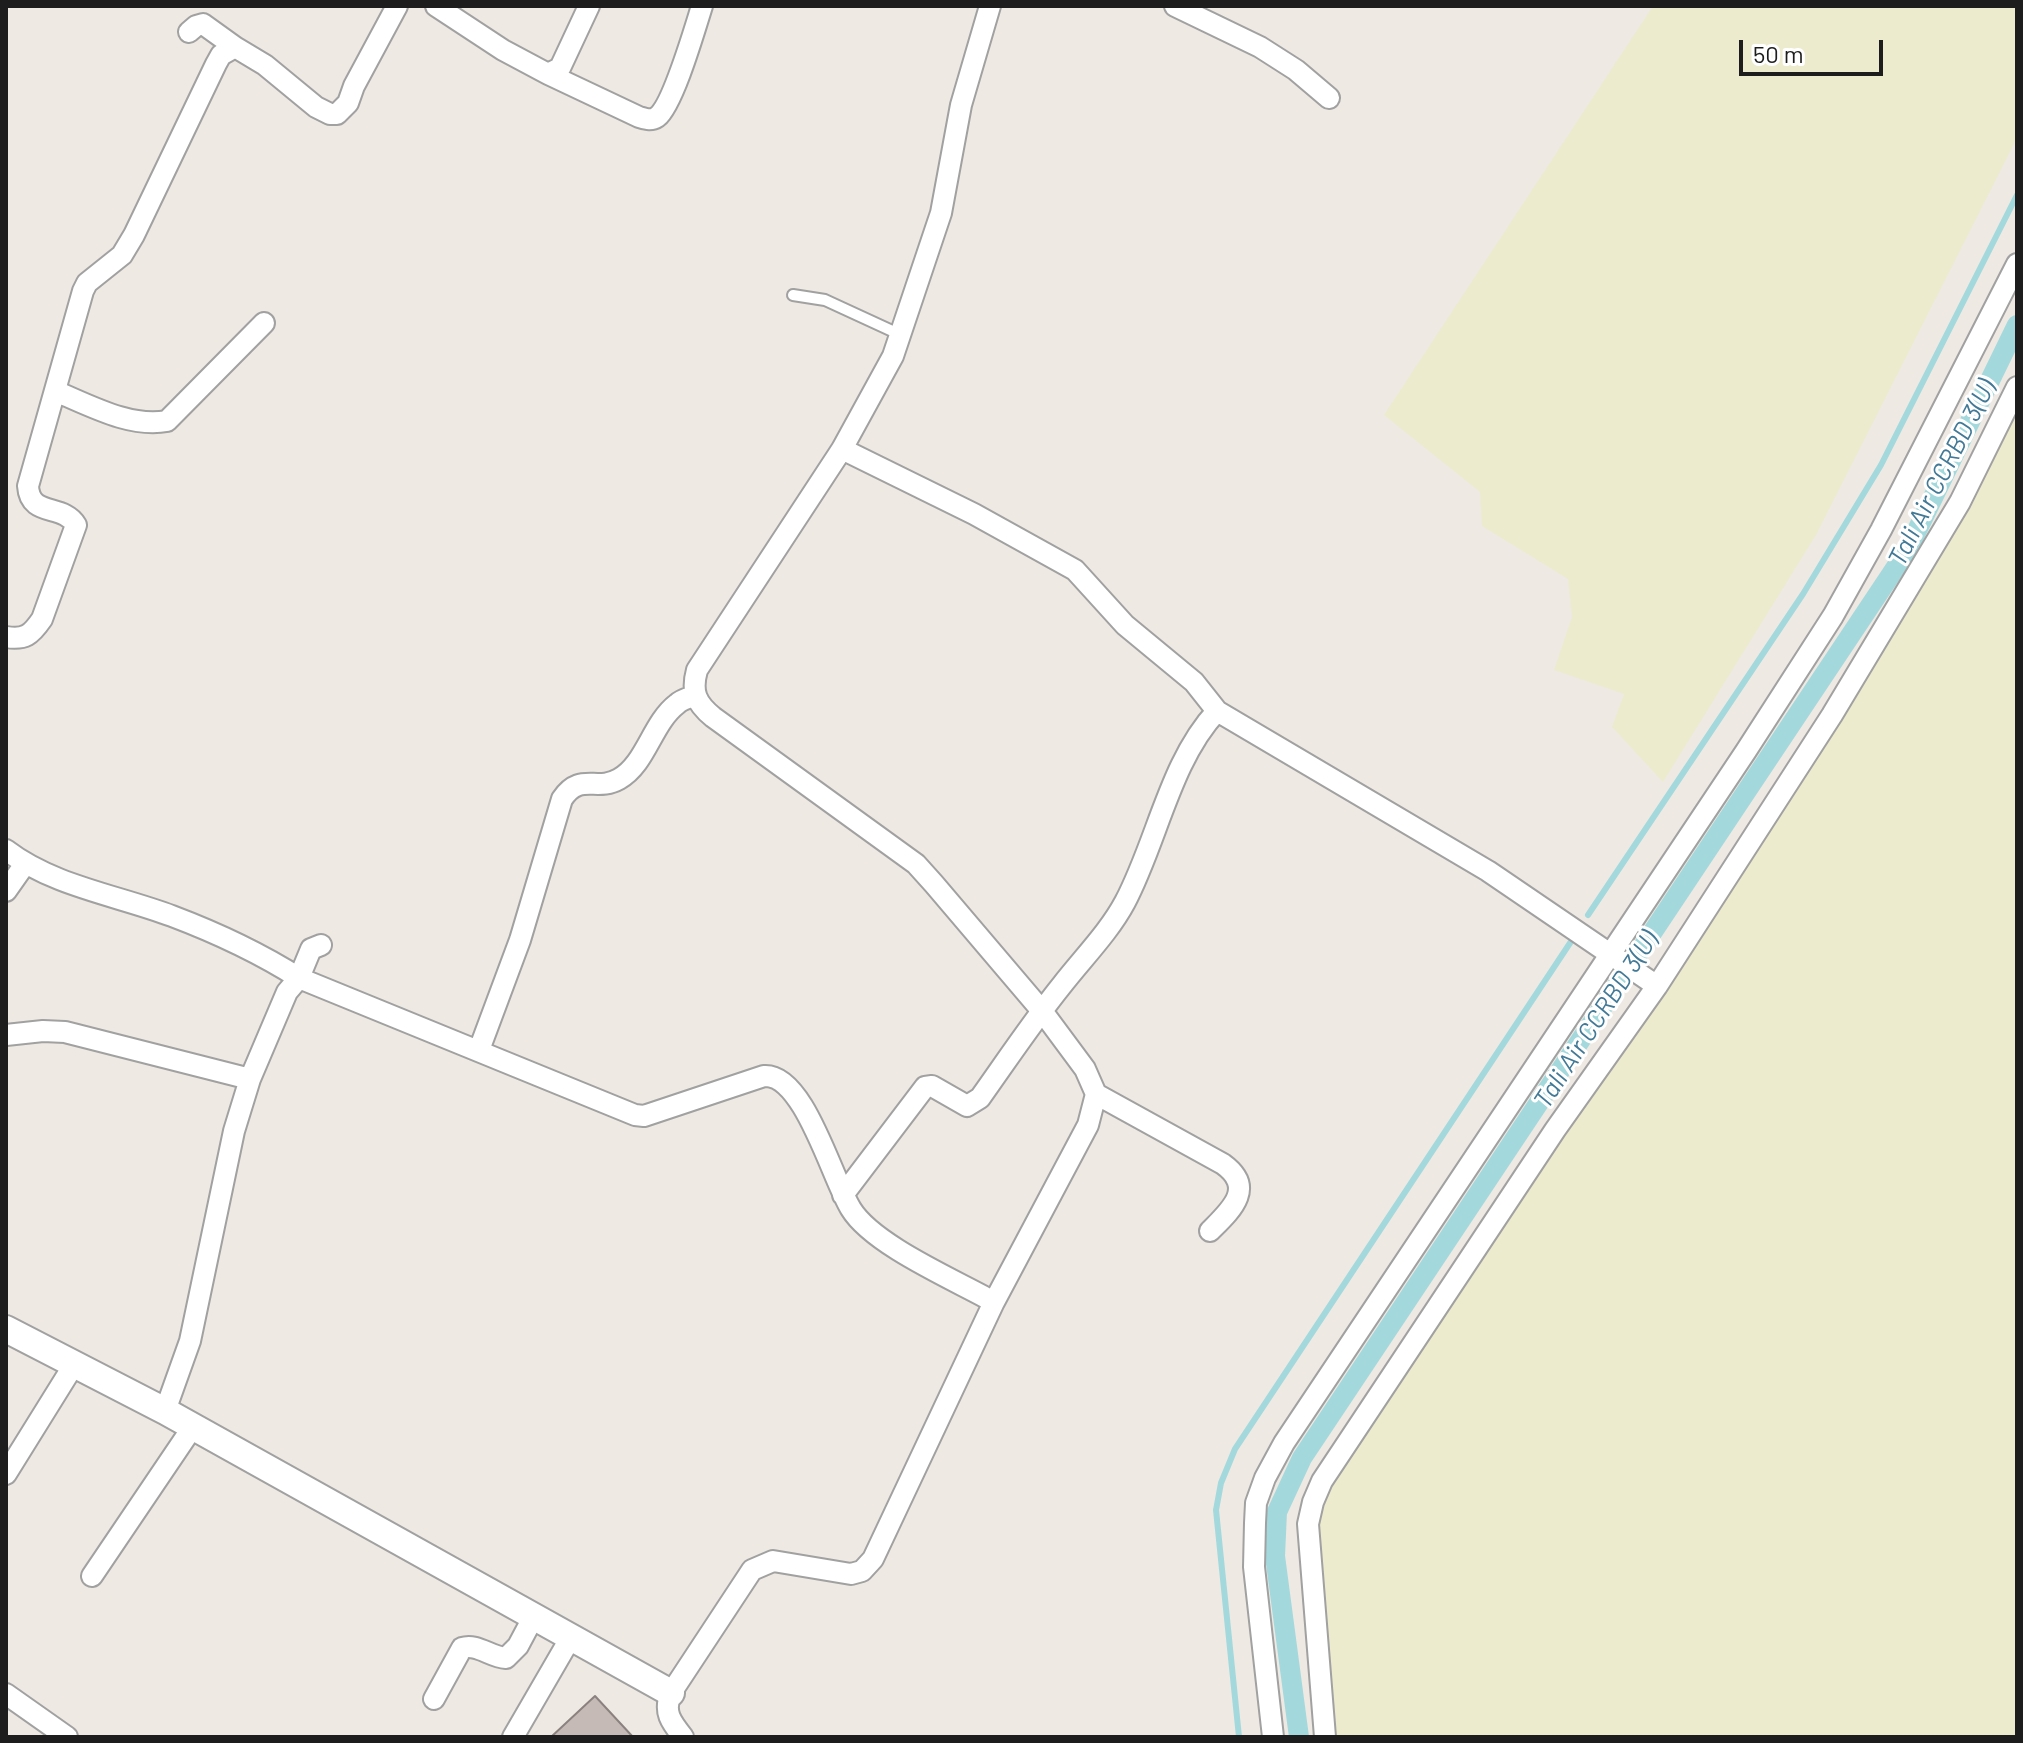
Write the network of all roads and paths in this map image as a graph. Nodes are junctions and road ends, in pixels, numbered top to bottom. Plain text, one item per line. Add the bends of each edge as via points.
1 (397, 6) edge
2 (436, 6) edge
3 (589, 6) edge
4 (702, 6) edge
5 (990, 6) edge
6 (1175, 6) edge
7 (189, 32) dead end
8 (235, 47) junction
9 (548, 74) junction
10 (1329, 98) dead end
11 (2017, 264) edge
12 (793, 295) dead end
13 (264, 323) dead end
14 (901, 335) junction
15 (2017, 387) edge
16 (55, 391) junction
17 (842, 449) junction
18 (6, 637) edge
19 (694, 696) junction
20 (1217, 711) junction
21 (6, 850) edge
22 (25, 864) junction
23 (6, 891) edge
24 (321, 945) dead end
25 (1616, 958) junction
26 (299, 978) junction
27 (1651, 982) junction
28 (1042, 1011) junction
29 (6, 1035) edge
30 (479, 1050) junction
31 (250, 1079) junction
32 (1096, 1094) junction
33 (843, 1195) junction
34 (1210, 1231) dead end
35 (994, 1302) junction
36 (6, 1329) edge
37 (75, 1363) junction
38 (165, 1411) junction
39 (192, 1428) junction
40 (6, 1474) edge
41 (92, 1576) dead end
42 (534, 1616) junction
43 (571, 1637) junction
44 (671, 1693) junction
45 (6, 1694) edge
46 (434, 1699) dead end
47 (67, 1737) edge
48 (513, 1737) edge
49 (683, 1737) edge
50 (1273, 1737) edge
51 (1325, 1737) edge

1 - 8 street via 348,103 337,114 316,107
2 - 9 street
3 - 9 street via 560,68
4 - 9 street via 671,94 650,120
5 - 14 street via 961,105 941,213
6 - 10 street via 1260,47
7 - 8 street via 203,24
8 - 16 street via 216,64 122,255 87,283
11 - 25 street via 1833,616
12 - 14 lane via 825,300
13 - 16 street via 167,421 151,424 104,412
14 - 17 street via 885,375
15 - 27 street via 1960,502 1832,715
16 - 18 street via 29,496 76,525 42,619 19,639
17 - 19 street via 697,670
17 - 20 street via 1075,570 1125,625 1194,682
19 - 28 street via 713,717 916,864
19 - 30 street via 678,702 620,779 581,783 562,799 520,940
20 - 25 street via 1488,871
20 - 28 street via 1188,753 1125,901
21 - 22 street
22 - 23 street
22 - 26 street via 170,915 256,951
24 - 26 street via 311,949
25 - 27 street
25 - 50 street via 1265,1478 1256,1503 1254,1567
26 - 30 street
26 - 31 street via 287,992
27 - 51 street via 1318,1491 1308,1524
28 - 32 street via 1085,1069
28 - 33 street via 973,1104 967,1106 932,1086 920,1091
29 - 31 street via 65,1032
30 - 33 street via 644,1116 764,1076 775,1077 787,1083 808,1116
31 - 38 street via 190,1341
32 - 34 street via 1236,1176 1237,1200
32 - 35 street via 1088,1125
33 - 35 street via 860,1223 878,1238
35 - 44 street via 873,1559 851,1574 773,1561 752,1570
36 - 37 street
37 - 38 street
37 - 40 street
38 - 39 street
39 - 41 street
39 - 42 street
42 - 43 street
42 - 46 street via 506,1658 462,1648
43 - 44 street
43 - 48 street
44 - 49 street via 669,1718
45 - 47 street

